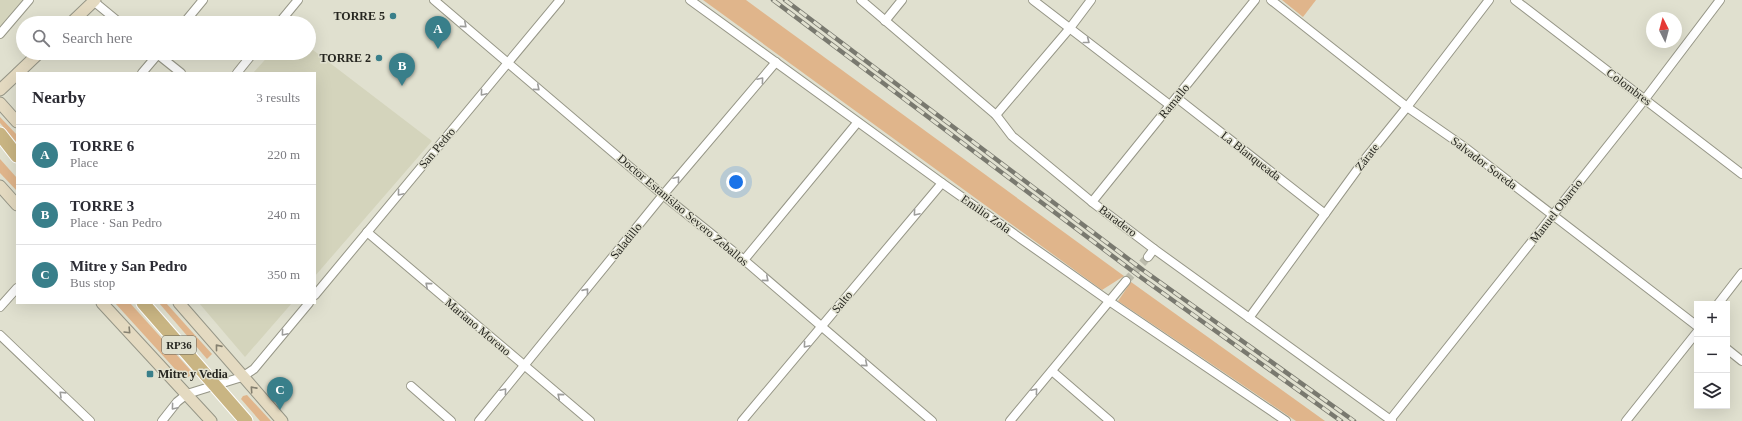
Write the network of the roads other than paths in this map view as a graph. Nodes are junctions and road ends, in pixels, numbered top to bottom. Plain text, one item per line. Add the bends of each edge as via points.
1 (29, 0) edge
2 (94, 0) edge
3 (203, 0) edge
4 (298, 0) edge
5 (434, 0) edge
6 (560, 0) edge
7 (690, 0) edge
8 (861, 0) edge
9 (902, 0) edge
10 (1033, 0) edge
11 (1091, 0) edge
12 (1255, 0) edge
13 (1271, 0) edge
14 (1489, 0) edge
15 (1515, 0) edge
16 (1720, 0) edge
17 (78, 16) edge
18 (112, 16) edge
19 (190, 16) edge
20 (285, 16) edge
21 (885, 21) junction
22 (1070, 28) junction
23 (0, 34) edge
24 (32, 60) edge
25 (152, 60) edge
26 (166, 60) edge
27 (248, 60) edge
28 (776, 62) junction
29 (508, 63) junction
30 (20, 72) edge
31 (143, 72) edge
32 (180, 72) edge
33 (238, 72) edge
34 (16, 76) edge
35 (0, 90) edge
36 (1177, 98) junction
37 (1645, 99) junction
38 (0, 103) edge
39 (1170, 106) junction
40 (1407, 107) junction
41 (996, 115) junction
42 (16, 121) edge
43 (857, 123) junction
44 (0, 134) edge
45 (0, 148) edge
46 (16, 155) edge
47 (16, 162) edge
48 (1742, 174) edge
49 (942, 183) junction
50 (0, 186) edge
51 (664, 195) junction
52 (1092, 202) junction
53 (16, 204) edge
54 (1325, 214) junction
55 (1554, 215) junction
56 (367, 232) junction
57 (1154, 249) junction
58 (1148, 257) tunnel mouth
59 (744, 260) junction
60 (1742, 273) edge
61 (1126, 281) tunnel mouth
62 (16, 289) edge
63 (316, 294) edge
64 (1109, 301) junction
65 (1720, 301) edge
66 (103, 304) edge
67 (144, 304) edge
68 (181, 304) edge
69 (307, 304) edge
70 (0, 307) edge
71 (1249, 318) junction
72 (1694, 324) edge
73 (821, 326) junction
74 (0, 335) edge
75 (1694, 336) edge
76 (1730, 351) edge
77 (1742, 361) edge
78 (525, 367) junction
79 (1052, 371) junction
80 (242, 377) junction
81 (216, 386) junction
82 (412, 386) dead end
83 (187, 394) junction
84 (1276, 418) edge
85 (1391, 420) edge
86 (90, 421) edge
87 (162, 421) edge
88 (211, 421) edge
89 (246, 421) edge
90 (282, 421) edge
91 (451, 421) edge
92 (479, 421) edge
93 (590, 421) edge
94 (742, 421) edge
95 (932, 421) edge
96 (1010, 421) edge
97 (1110, 421) edge
98 (1286, 421) edge
99 (1626, 421) edge

1 - 23 street
2 - 17 street
2 - 18 street
3 - 19 street
4 - 20 street
5 -> 29 street, Doctor Estanislao Severo Zeballos
6 - 29 street, San Pedro
7 - 28 street, Emilio Zola
8 - 21 street, Baradero
9 - 21 street
10 - 22 street
11 - 22 street
12 - 36 street, Ramallo
13 - 40 street, Salvador Soreda
14 - 40 street, Zárate
15 - 37 street, Colombres
16 - 37 street, Manuel Obarrio
21 - 41 street, Baradero
22 -> 39 street
22 - 41 street
24 - 30 street
25 - 31 street
26 - 32 street
27 - 33 street
28 - 43 street, Emilio Zola
51 -> 28 street, Saladillo
29 -> 51 street, Doctor Estanislao Severo Zeballos
29 -> 56 street, San Pedro
34 - 35 street
36 - 39 street, Ramallo
36 - 54 street, La Blanqueada
37 - 48 street, Colombres
37 - 55 street, Manuel Obarrio
38 - 42 street
39 - 52 street, Ramallo
40 - 54 street, Zárate
40 - 55 street, Salvador Soreda
41 - 52 street, Baradero via 1012,136
43 - 49 street, Emilio Zola
43 - 59 street
44 - 46 main road
45 - 47 main road
49 - 64 street, Emilio Zola
49 -> 73 street, Salto
50 - 53 street
51 - 59 street, Doctor Estanislao Severo Zeballos
78 -> 51 street, Saladillo
52 - 57 street, Baradero
54 - 71 street, Zárate
55 - 72 street, Salvador Soreda
55 - 85 street, Manuel Obarrio
56 - 63 street, San Pedro
78 -> 56 street, Mariano Moreno
57 - 58 street
57 - 71 street, Baradero
59 -> 73 street, Doctor Estanislao Severo Zeballos
60 - 65 street
61 - 64 street
62 - 70 street
64 - 79 street
64 - 84 street, Emilio Zola
66 -> 83 street
67 - 81 main road, RP36
80 -> 68 street
69 -> 80 street via 254,369
71 - 85 street, Baradero
73 -> 94 street, Salto
73 -> 95 street, Doctor Estanislao Severo Zeballos
86 -> 74 street
75 - 99 street
76 - 77 street
92 -> 78 street, Saladillo
93 -> 78 street, Mariano Moreno
96 -> 79 street
79 - 97 street
80 - 81 street
90 -> 80 street
81 - 83 street
81 - 89 main road, RP36
82 - 91 street
83 -> 87 street
83 - 88 street
84 - 98 street, Emilio Zola

